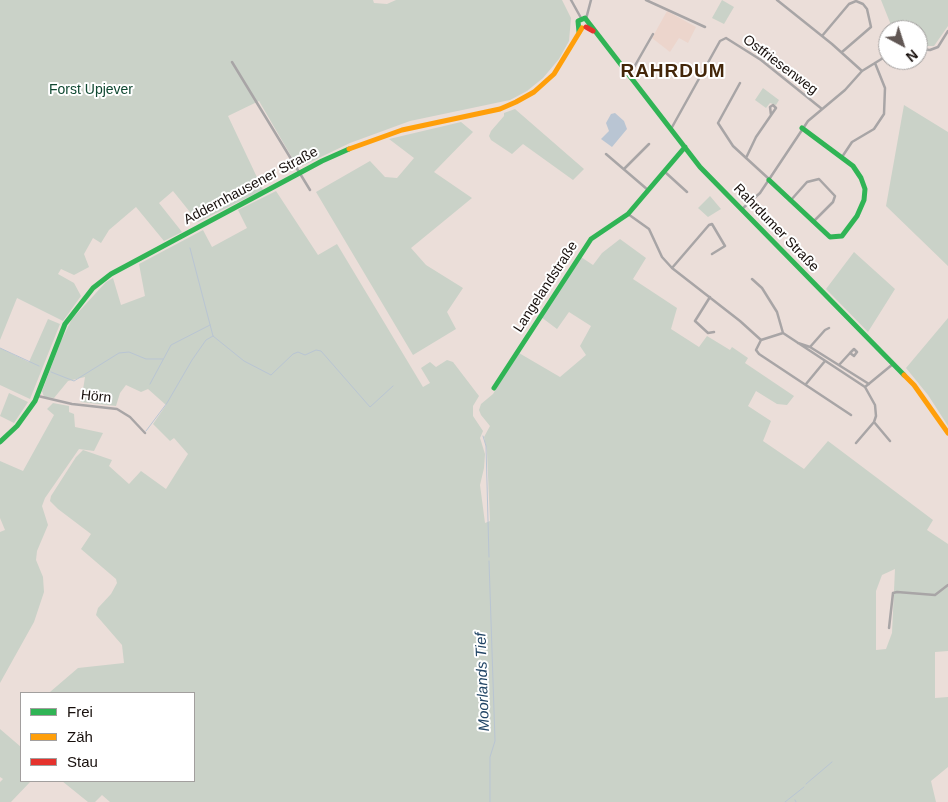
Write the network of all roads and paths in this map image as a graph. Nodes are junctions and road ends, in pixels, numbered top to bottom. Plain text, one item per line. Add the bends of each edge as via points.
1 (571, 0) edge
2 (591, 0) edge
3 (646, 0) edge
4 (777, 0) edge
5 (583, 24) junction
6 (704, 27) dead end
7 (948, 31) edge
8 (653, 34) dead end
9 (822, 36) junction
10 (928, 49) edge
11 (842, 52) junction
12 (878, 61) edge
13 (232, 62) dead end
14 (875, 63) junction
15 (862, 71) junction
16 (629, 76) junction
17 (740, 83) dead end
18 (822, 109) junction
19 (771, 115) dead end
20 (802, 128) junction
21 (672, 130) junction
22 (649, 144) dead end
23 (685, 147) junction
24 (606, 154) dead end
25 (842, 157) junction
26 (746, 158) junction
27 (624, 169) junction
28 (664, 171) junction
29 (300, 173) junction
30 (769, 180) junction
31 (310, 190) dead end
32 (648, 190) junction
33 (686, 192) dead end
34 (790, 200) junction
35 (742, 209) junction
36 (628, 214) junction
37 (812, 222) junction
38 (712, 254) dead end
39 (672, 268) junction
40 (752, 279) dead end
41 (710, 297) junction
42 (829, 328) dead end
43 (714, 332) dead end
44 (783, 333) junction
45 (761, 340) junction
46 (798, 343) junction
47 (810, 347) junction
48 (850, 352) dead end
49 (825, 361) junction
50 (894, 363) junction
51 (839, 365) junction
52 (806, 384) junction
53 (869, 384) junction
54 (865, 387) junction
55 (494, 388) dead end
56 (38, 396) junction
57 (850, 415) dead end
58 (874, 422) junction
59 (144, 433) dead end
60 (948, 433) edge
61 (890, 441) dead end
62 (0, 442) edge
63 (856, 443) dead end
64 (948, 585) edge
65 (889, 628) dead end

1 - 5 street
2 - 5 street
3 - 6 street
4 - 9 street
5 - 16 street, Rahrdumer Straße
5 - 29 street, Addernhausener Straße via 554,74 534,92 516,102 500,109 383,136
7 - 10 street via 935,49
8 - 16 street
9 - 11 street
9 - 11 street via 849,4 856,1 863,4 872,27
11 - 15 street
12 - 14 street
13 - 29 street
14 - 15 street
14 - 25 street via 885,88 884,114 874,129 852,142
15 - 18 street
16 - 21 street, Rahrdumer Straße
17 - 26 street via 718,123
18 - 20 street
18 - 21 street, Ostfriesenweg via 761,60 726,38 720,41
19 - 26 street
20 - 25 street
20 - 30 street
21 - 23 street, Rahrdumer Straße
22 - 27 street
23 - 28 street, Langelandstraße
23 - 35 street, Rahrdumer Straße
24 - 27 street
25 - 37 street via 853,166 865,189 857,216 845,234 837,238 830,238
26 - 30 street
27 - 32 street
28 - 32 street, Langelandstraße
28 - 33 street
29 - 31 street
29 - 56 street, Addernhausener Straße via 128,264 93,288 65,324
30 - 34 street
30 - 35 street
32 - 36 street, Langelandstraße
34 - 37 street
34 - 37 street via 807,182 819,179 833,193 834,202
35 - 50 street, Rahrdumer Straße
36 - 39 street via 649,229 662,258
36 - 55 street, Langelandstraße via 591,239 584,248
38 - 39 street via 725,246 712,224
39 - 41 street
40 - 44 street via 762,288 777,312
41 - 43 street via 695,320 708,333
41 - 45 street
42 - 47 street
44 - 45 street
44 - 46 street
45 - 52 street via 756,350 759,354
46 - 47 street
46 - 49 street
47 - 51 street
48 - 51 street
49 - 52 street
49 - 54 street
50 - 53 street
50 - 60 street, Rahrdumer Straße via 921,393
51 - 53 street
52 - 57 street
53 - 54 street
54 - 58 street via 875,405
56 - 59 street, Hörn via 117,409 130,417
56 - 62 street, Addernhausener Straße via 26,415
58 - 61 street
58 - 63 street
64 - 65 street via 935,595 893,594

